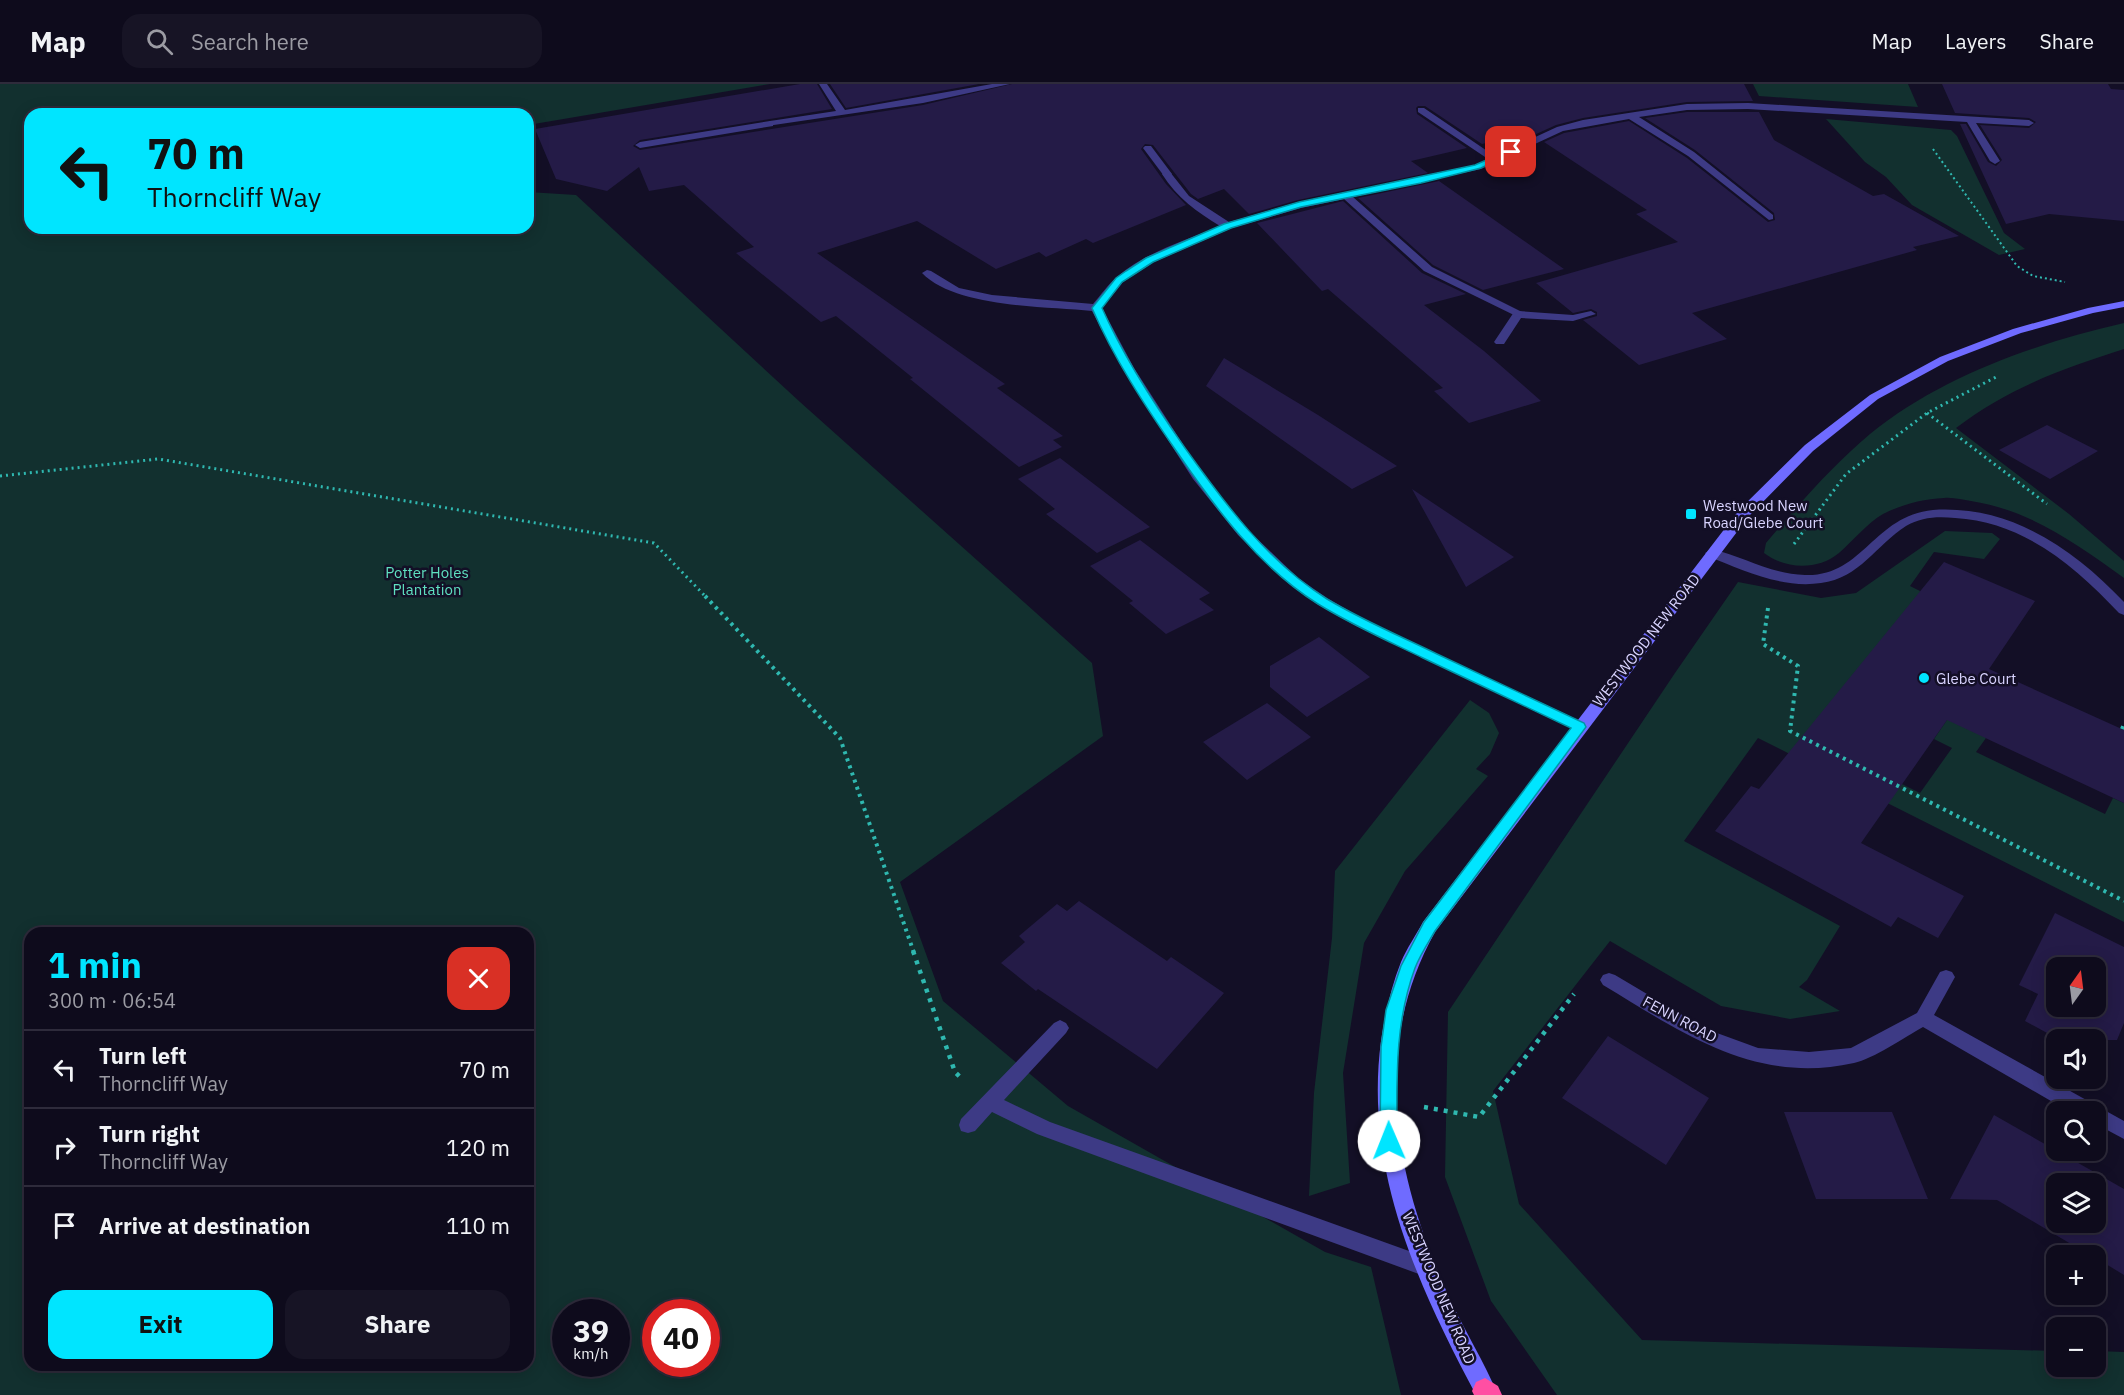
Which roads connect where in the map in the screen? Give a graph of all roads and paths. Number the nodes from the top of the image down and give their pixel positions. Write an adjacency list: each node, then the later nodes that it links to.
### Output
1 (823, 84): 4 (street)
2 (1006, 84): 4 (street)
3 (1421, 110): 11 (street)
4 (841, 111): 9 (street)
5 (1629, 115): 6 (street); 11 (street); 14 (street)
6 (1910, 116): 7 (street); 17 (path)
7 (1971, 121): 8 (street); 12 (street)
8 (2029, 123)
9 (640, 146)
10 (1148, 148): 15 (street)
11 (1494, 159): 13 (street)
12 (1995, 161)
13 (1346, 196): 15 (street); 20 (street)
14 (1769, 217)
15 (1228, 226): 19 (street)
16 (927, 273): 19 (street)
17 (2072, 283)
18 (2124, 304): 27 (street, WESTWOOD NEW ROAD)
19 (1096, 308): 32 (street)
20 (1518, 314): 21 (street); 22 (street)
21 (1591, 314)
22 (1500, 342)
23 (2000, 375): 24 (path)
24 (1927, 413): 26 (path); 28 (path)
25 (0, 477): 41 (path)
26 (2054, 509)
27 (1713, 553): 28 (street); 32 (street, WESTWOOD NEW ROAD)
28 (1773, 576): 29 (street)
29 (2124, 610)
30 (1763, 644): 34 (path)
31 (2124, 724): 33 (path)
32 (1579, 727): 39 (street, WESTWOOD NEW ROAD)
33 (2122, 729)
34 (2124, 901)
35 (1946, 977): 37 (street)
36 (1609, 980): 37 (street, FENN ROAD); 39 (path)
37 (1923, 1018): 40 (street)
38 (1060, 1028): 41 (street)
39 (1388, 1101): 45 (street, WESTWOOD NEW ROAD)
40 (2069, 1101)
41 (990, 1102): 43 (street); 45 (street)
42 (2106, 1121): 44 (street)
43 (968, 1125)
44 (2124, 1131)
45 (1427, 1267): 46 (street, WESTWOOD NEW ROAD)
46 (1486, 1394)

